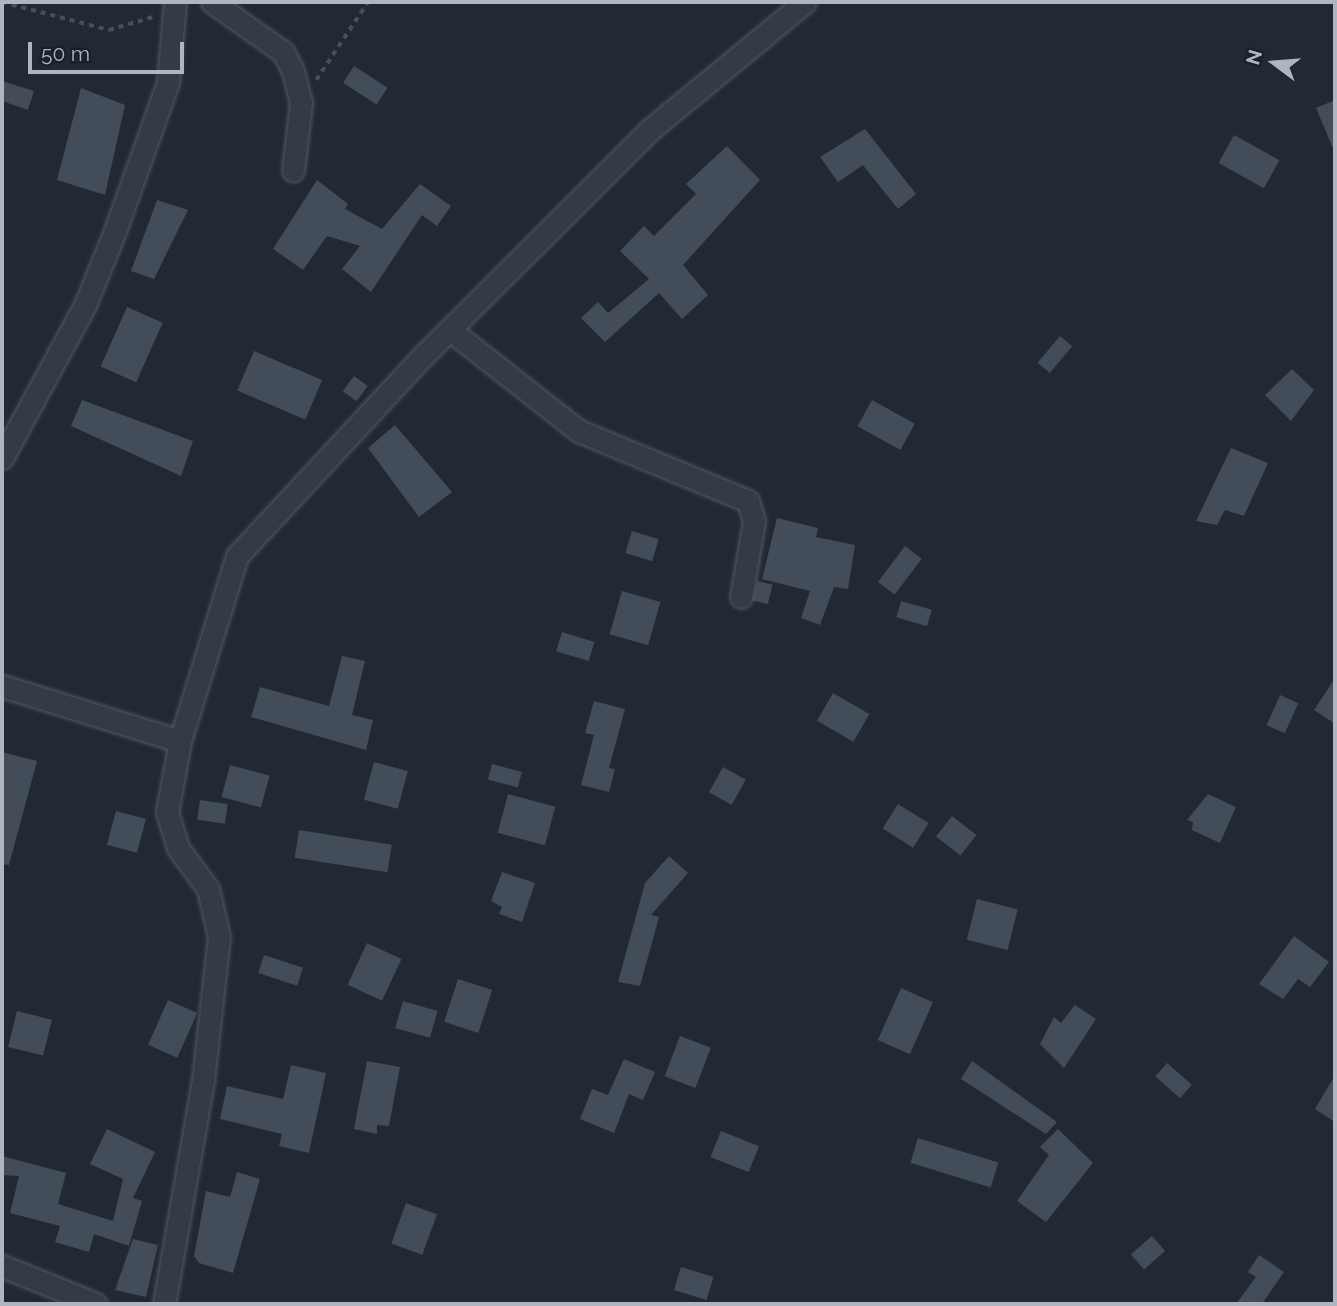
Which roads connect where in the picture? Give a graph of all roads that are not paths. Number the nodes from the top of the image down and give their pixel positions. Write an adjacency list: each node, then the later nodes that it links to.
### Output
1 (212, 2): 4 (street)
2 (805, 2): 5 (street)
3 (175, 5): 6 (street)
4 (293, 171)
5 (450, 330): 7 (street); 9 (street)
6 (2, 458)
7 (741, 597)
8 (2, 686): 9 (street)
9 (180, 741): 12 (street)
10 (2, 1266): 11 (street)
11 (96, 1304)
12 (164, 1304)

